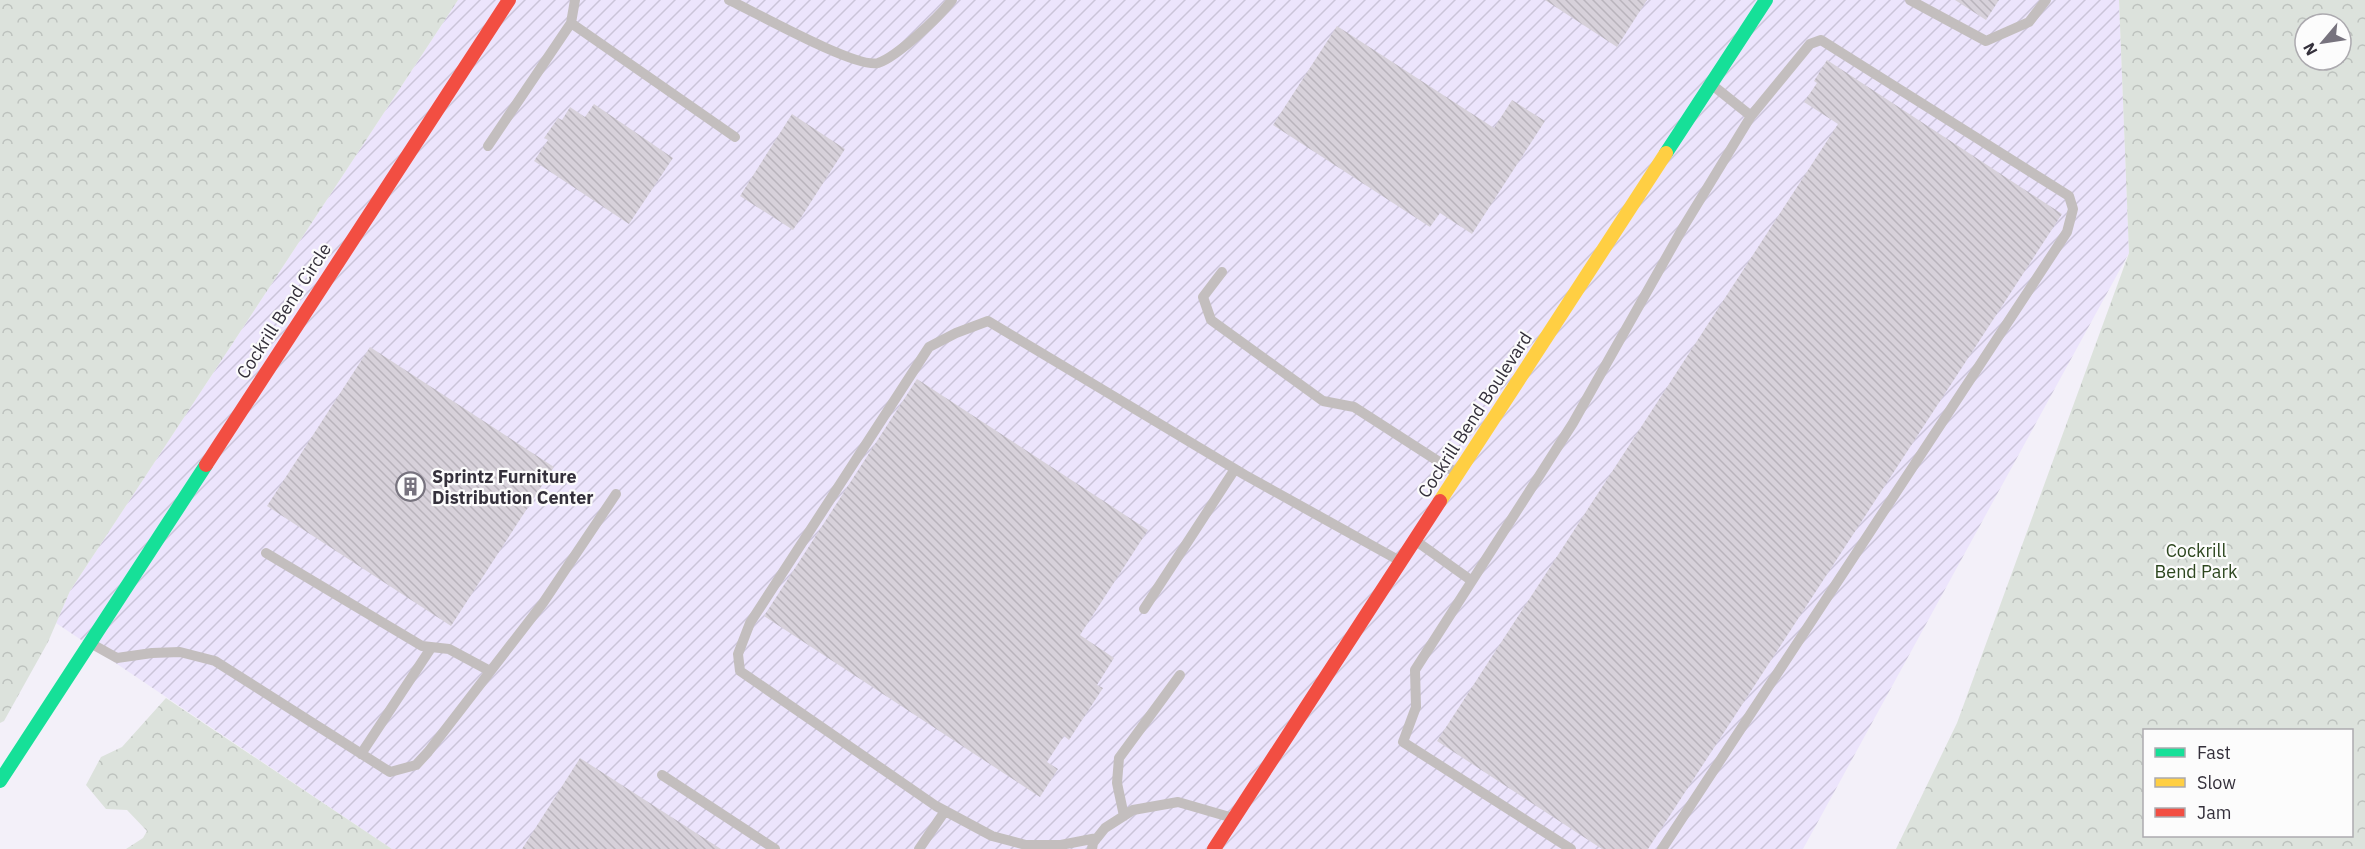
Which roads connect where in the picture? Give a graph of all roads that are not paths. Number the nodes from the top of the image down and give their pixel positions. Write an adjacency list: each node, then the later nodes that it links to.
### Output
1 (509, 0): 22 (street, Cockrill Bend Circle)
2 (575, 0): 8 (lane)
3 (729, 0): 4 (lane)
4 (952, 0)
5 (1766, 0): 9 (street, Cockrill Bend Boulevard)
6 (1910, 0): 7 (lane)
7 (2046, 0)
8 (571, 23): 11 (lane); 12 (lane)
9 (1711, 84): 10 (lane); 15 (street, Cockrill Bend Boulevard)
10 (1751, 116): 20 (lane); 38 (lane)
11 (735, 138)
12 (488, 146)
13 (1222, 272): 15 (lane)
14 (1235, 469): 19 (lane); 21 (lane); 29 (lane)
15 (1458, 474): 17 (street, Cockrill Bend Boulevard)
16 (616, 494): 24 (lane)
17 (1415, 540): 19 (street, Cockrill Bend Boulevard); 20 (lane)
18 (266, 553): 23 (lane)
19 (1401, 561): 31 (street, Cockrill Bend Boulevard)
20 (1472, 581): 37 (lane)
21 (1144, 609)
22 (89, 642): 26 (lane); 28 (street, Cockrill Bend Circle)
23 (431, 648): 24 (lane); 26 (lane)
24 (490, 670): 26 (lane)
25 (1180, 675): 30 (lane)
26 (361, 754)
27 (662, 775): 33 (lane)
28 (0, 781)
29 (945, 811): 32 (lane); 34 (lane)
30 (1124, 816): 31 (lane); 32 (lane)
31 (1234, 819): 36 (street, Cockrill Bend Boulevard)
32 (1097, 838): 35 (lane)
33 (775, 849)
34 (919, 849)
35 (1092, 849)
36 (1214, 849)
37 (1571, 849)
38 (1662, 849)

